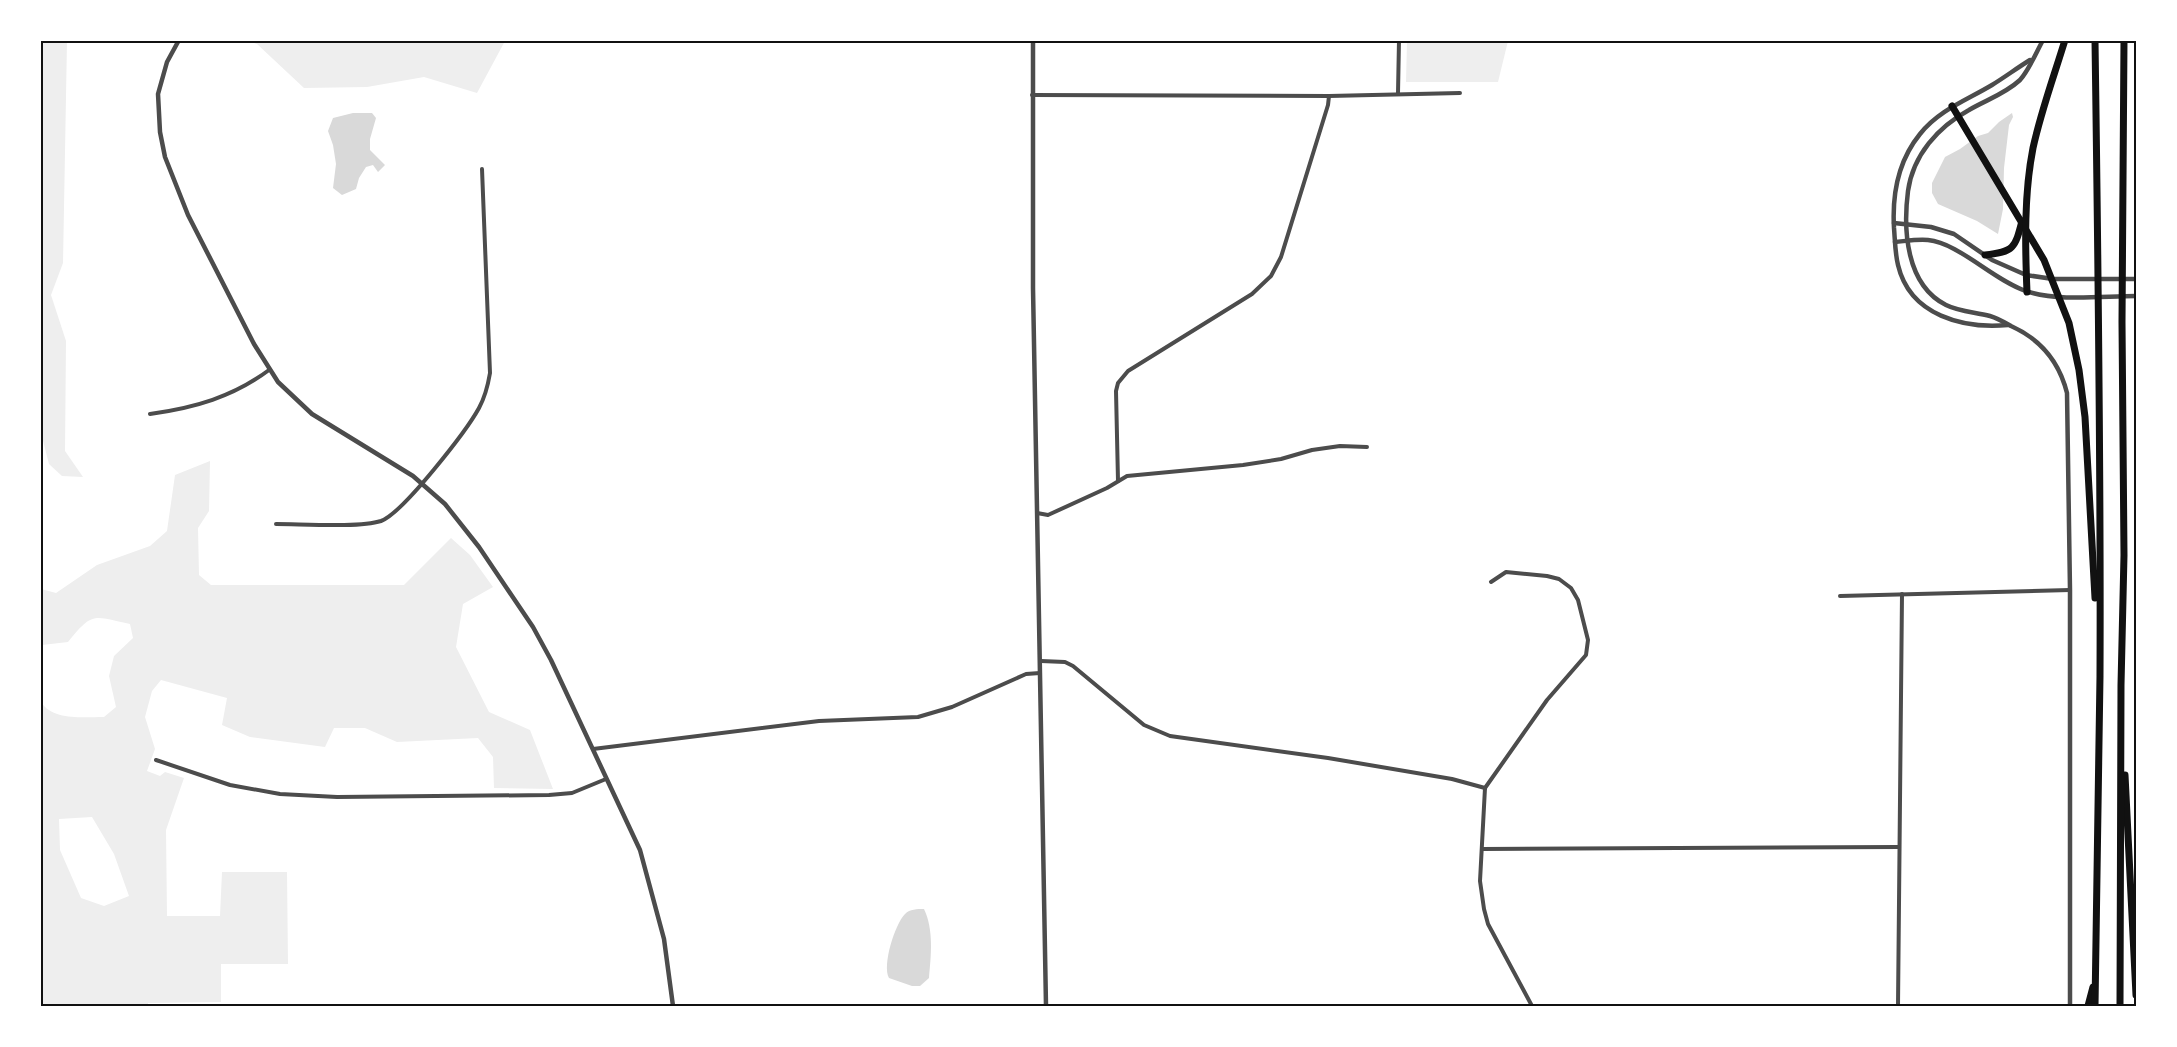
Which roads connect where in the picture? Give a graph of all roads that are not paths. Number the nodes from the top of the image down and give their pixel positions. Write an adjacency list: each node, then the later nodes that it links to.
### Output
1 (179, 40): 28 (street)
2 (1033, 40): 11 (street)
3 (1399, 40): 9 (street)
4 (2043, 40): 8 (street)
5 (2065, 40): 16 (highway)
6 (2096, 40): 41 (highway)
7 (2124, 40): 42 (highway)
8 (2032, 58): 13 (street); 14 (street)
9 (1398, 93): 10 (street); 12 (street)
10 (1460, 93)
11 (1032, 95): 12 (street); 33 (street)
12 (1329, 96): 31 (street)
13 (1952, 106): 14 (highway); 17 (street)
14 (1959, 116): 18 (street); 19 (highway)
15 (482, 169): 32 (street)
16 (2028, 198): 19 (highway); 22 (highway)
17 (1894, 223): 18 (street); 21 (street)
18 (1907, 224): 20 (street); 22 (street)
19 (2026, 229): 23 (highway); 41 (highway)
20 (1908, 241): 21 (street); 25 (street); 27 (street)
21 (1895, 242): 27 (street)
22 (1985, 255): 23 (street)
23 (2026, 275): 24 (street); 25 (highway)
24 (2136, 279)
25 (2027, 292): 26 (street)
26 (2136, 296)
27 (2010, 325): 36 (street)
28 (268, 370): 29 (street); 32 (street)
29 (150, 414)
30 (1366, 447): 31 (street)
31 (1118, 481): 33 (street)
32 (421, 484): 34 (street); 43 (street)
33 (1037, 513): 39 (street)
34 (276, 524)
35 (1491, 582): 46 (street)
36 (2070, 590): 37 (street); 55 (street)
37 (1902, 594): 38 (street); 47 (street)
38 (1840, 596)
39 (1041, 661): 40 (street); 46 (street)
40 (1041, 673): 43 (street); 52 (street)
41 (2100, 675): 49 (highway)
42 (2121, 684): 50 (highway); 58 (highway)
43 (593, 748): 45 (street)
44 (156, 760): 45 (street)
45 (606, 779): 51 (street)
46 (1485, 788): 48 (street)
47 (1899, 847): 48 (street); 54 (street)
48 (1482, 849): 53 (street)
49 (2095, 976): 56 (highway); 57 (highway)
50 (2136, 994)
51 (673, 1006)
52 (1046, 1006)
53 (1532, 1006)
54 (1899, 1006)
55 (2070, 1006)
56 (2088, 1006)
57 (2095, 1006)
58 (2121, 1006)

